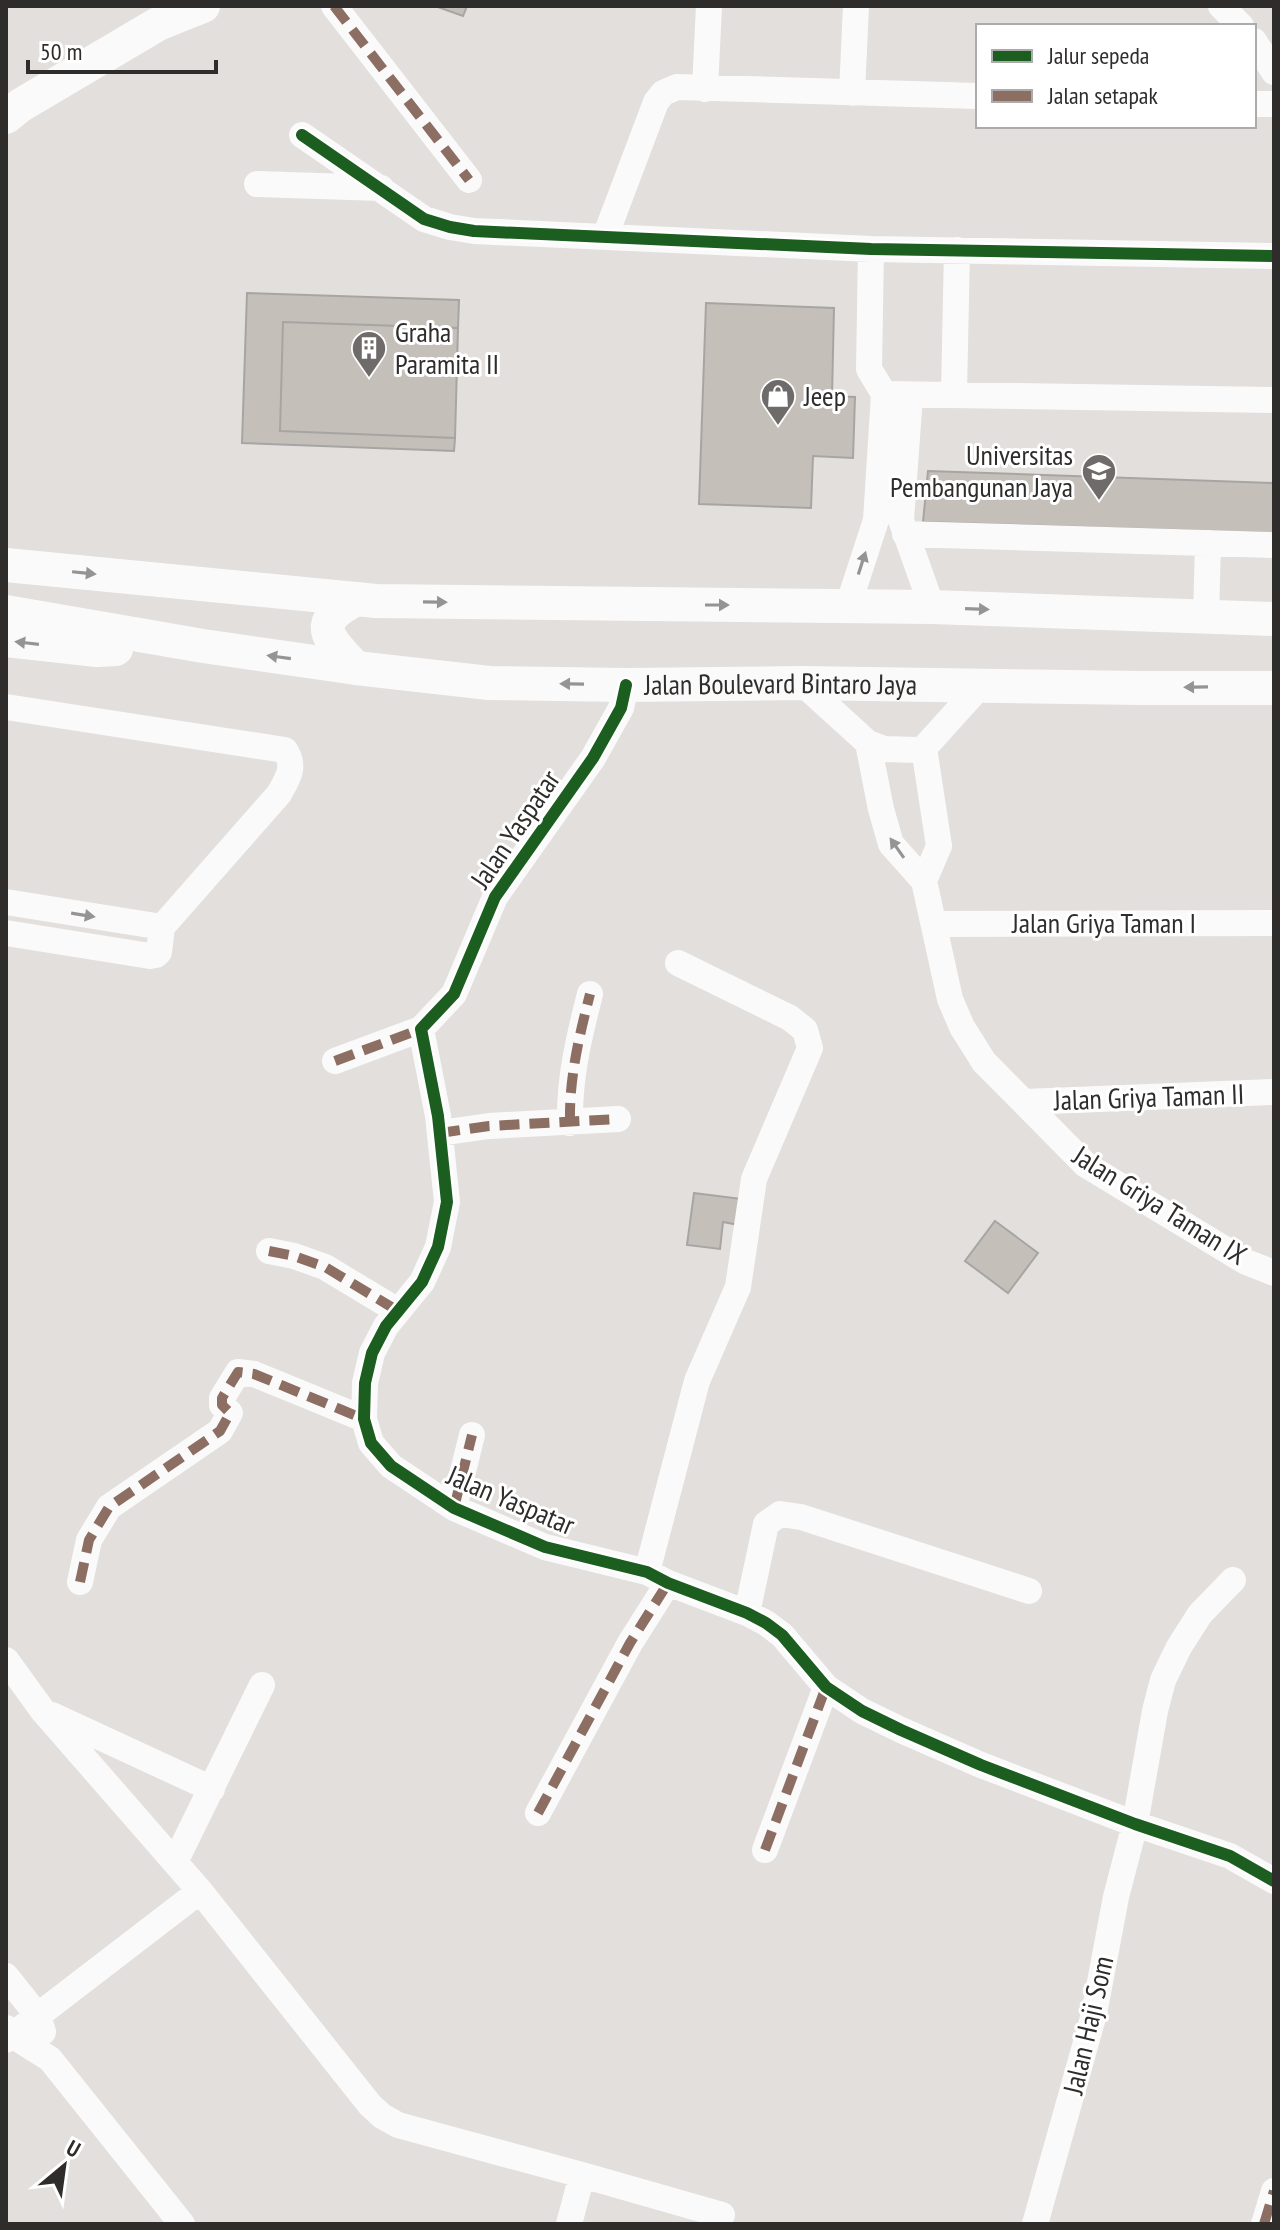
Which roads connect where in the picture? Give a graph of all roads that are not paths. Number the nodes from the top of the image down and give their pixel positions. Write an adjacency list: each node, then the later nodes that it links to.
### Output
1 (203, 6): 12 (main road)
2 (334, 6): 14 (street)
3 (709, 6): 9 (street)
4 (856, 6): 10 (street)
5 (1221, 6): 6 (street)
6 (1239, 24)
7 (1256, 44): 8 (street)
8 (1274, 72)
9 (705, 89): 10 (street); 17 (street)
10 (852, 93): 11 (street)
11 (976, 96)
12 (6, 117)
13 (302, 135): 16 (street)
14 (469, 180)
15 (257, 184): 16 (street)
16 (381, 188): 17 (street)
17 (605, 237): 18 (street)
18 (871, 249): 19 (street); 22 (street)
19 (957, 250): 20 (street); 21 (street)
20 (1274, 256)
21 (954, 394): 22 (street); 23 (street)
22 (897, 395): 24 (street)
23 (1274, 400)
24 (894, 525): 25 (street); 29 (street, one-way to 24); 30 (street)
25 (1216, 544): 26 (street); 32 (street)
26 (1274, 545)
27 (6, 565): 28 (main road, one-way to 28)
28 (357, 599): 29 (main road, one-way to 29); 36 (main road)
29 (848, 606): 30 (main road)
30 (932, 607): 32 (main road, one-way to 32)
31 (6, 612): 35 (main road, Jalan Boulevard Bintaro Jaya)
32 (1214, 618): 33 (main road)
33 (1274, 619)
34 (6, 640): 35 (main road, one-way to 34)
35 (188, 644): 36 (main road, Jalan Boulevard Bintaro Jaya, one-way to 35)
36 (356, 668): 38 (main road, Jalan Boulevard Bintaro Jaya, one-way to 36)
37 (802, 683): 38 (main road, Jalan Boulevard Bintaro Jaya); 39 (main road, Jalan Boulevard Bintaro Jaya); 42 (street)
38 (626, 685): 52 (street, Jalan Yaspatar)
39 (981, 685): 40 (main road, Jalan Boulevard Bintaro Jaya, one-way to 39); 43 (street)
40 (1274, 688)
41 (6, 707): 48 (street)
42 (868, 743): 43 (street); 44 (street, Jalan Griya Taman IX, one-way to 42)
43 (924, 748): 44 (street)
44 (924, 881): 47 (street, Jalan Griya Taman IX)
45 (6, 902): 48 (street, one-way to 48)
46 (1274, 923): 47 (street, Jalan Griya Taman I)
47 (934, 924): 55 (street, Jalan Griya Taman IX)
48 (162, 927): 49 (street)
49 (6, 933)
50 (678, 963): 67 (street)
51 (590, 994): 57 (street)
52 (421, 1029): 53 (street); 58 (street, Jalan Yaspatar)
53 (335, 1061)
54 (1274, 1092): 55 (street, Jalan Griya Taman II)
55 (1024, 1102): 61 (street, Jalan Griya Taman IX)
56 (618, 1119): 57 (street)
57 (570, 1123): 58 (street)
58 (440, 1133): 63 (street, Jalan Yaspatar)
59 (269, 1251): 63 (street)
60 (1274, 1259): 61 (street)
61 (1246, 1262): 62 (street, Jalan Griya Taman IX)
62 (1274, 1273)
63 (398, 1311): 64 (street, Jalan Yaspatar)
64 (364, 1419): 66 (street, Jalan Yaspatar); 69 (street)
65 (472, 1435): 66 (street)
66 (454, 1508): 67 (street, Jalan Yaspatar)
67 (658, 1578): 71 (street, Jalan Yaspatar); 77 (street)
68 (1233, 1580): 78 (street, Jalan Haji Som)
69 (80, 1582)
70 (1029, 1591): 71 (street)
71 (747, 1613): 74 (street, Jalan Yaspatar)
72 (6, 1660): 75 (street)
73 (262, 1685): 76 (street)
74 (826, 1687): 78 (street, Jalan Yaspatar); 79 (street)
75 (43, 1711): 76 (street); 80 (street)
76 (212, 1789): 80 (street)
77 (538, 1813)
78 (1135, 1824): 81 (street, Jalan Yaspatar); 92 (street, Jalan Haji Som)
79 (765, 1850)
80 (175, 1862): 82 (street)
81 (1274, 1881)
82 (200, 1891): 84 (street); 87 (street)
83 (6, 1976): 84 (street)
84 (38, 2016): 85 (street); 86 (street)
85 (8, 2034): 86 (street)
86 (50, 2059): 90 (street)
87 (582, 2175): 89 (street); 91 (street)
88 (1274, 2191): 93 (street)
89 (722, 2215)
90 (182, 2224)
91 (569, 2224)
92 (1035, 2224)
93 (1264, 2224)

